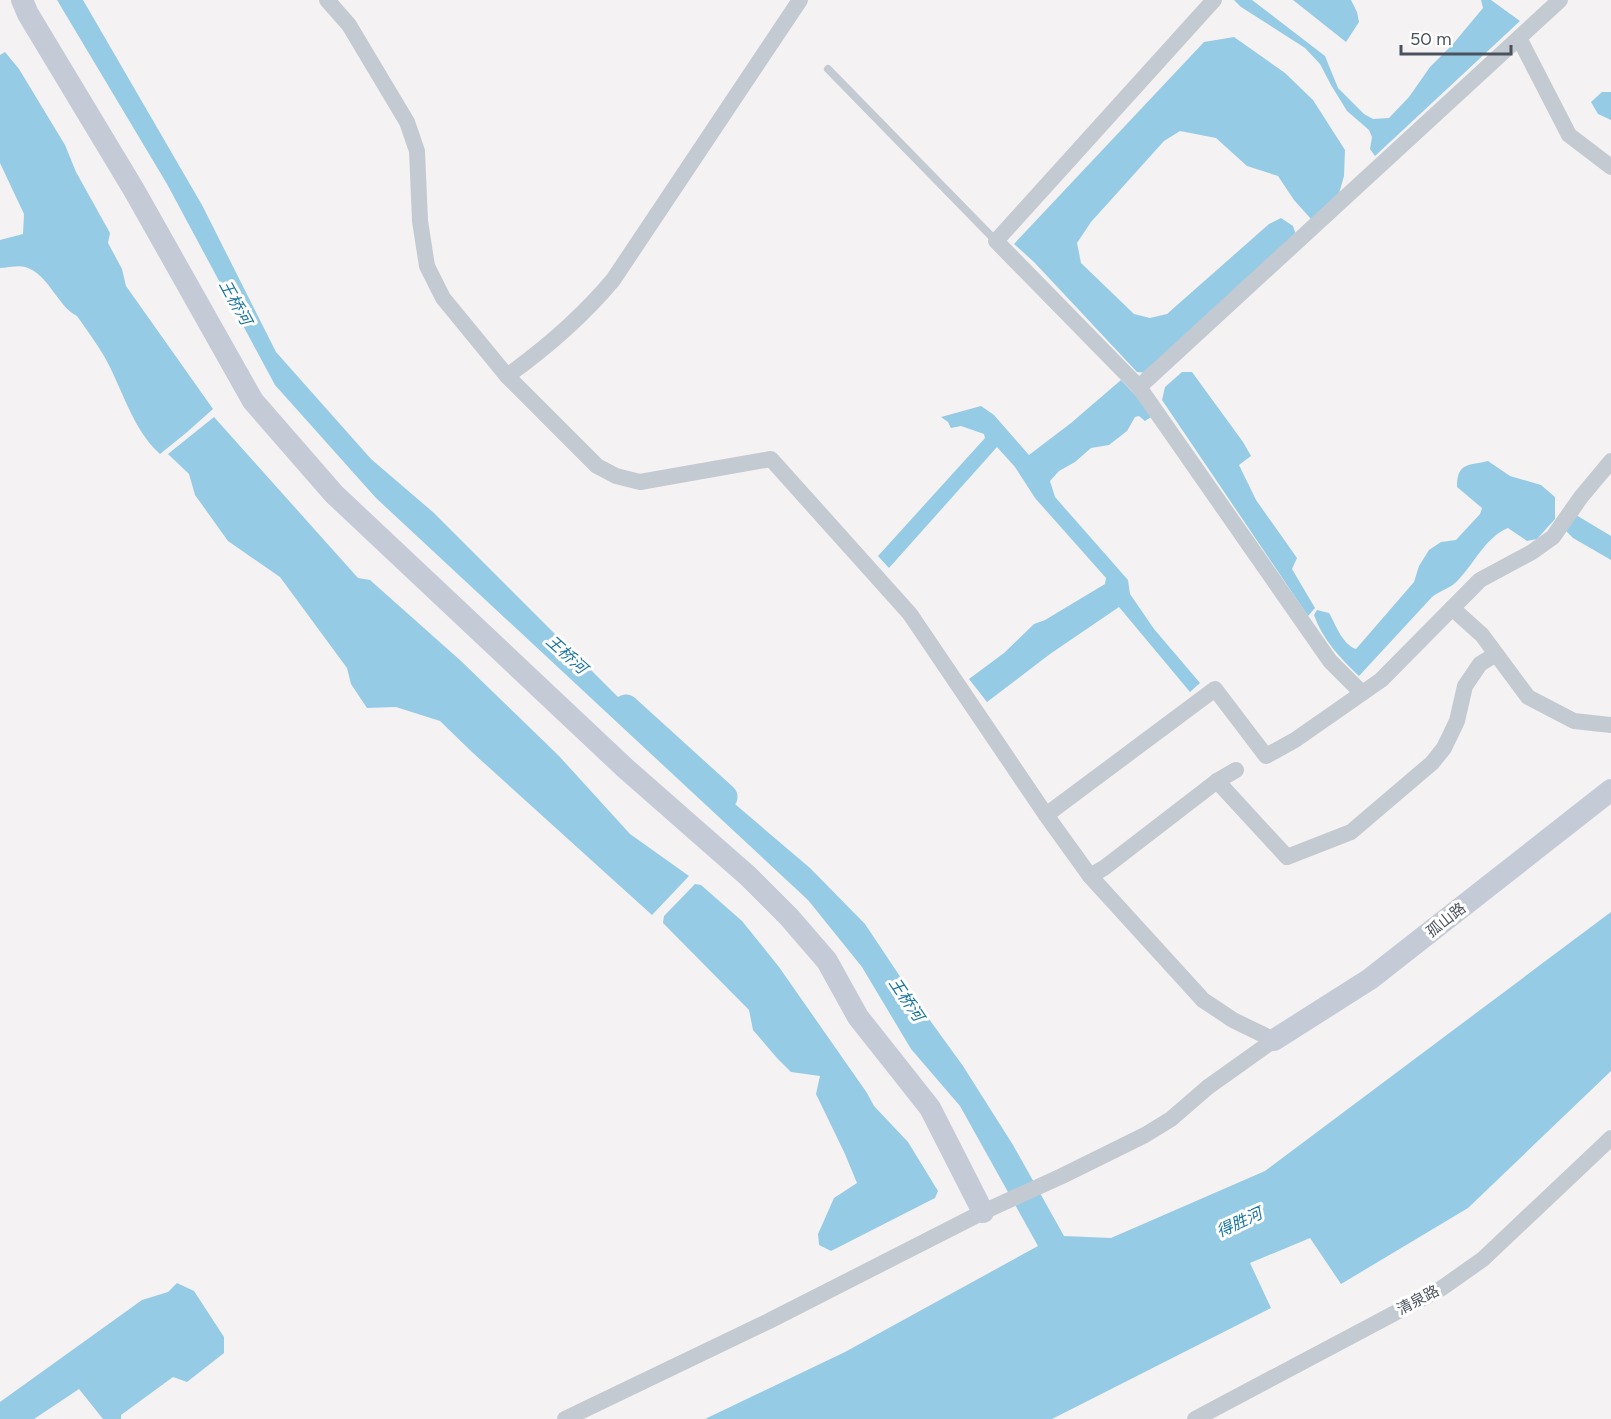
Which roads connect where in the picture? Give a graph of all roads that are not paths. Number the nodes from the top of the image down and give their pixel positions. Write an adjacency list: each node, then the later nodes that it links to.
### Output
1 (22, 0): 24 (street)
2 (327, 0): 10 (street)
3 (800, 0): 10 (street)
4 (1214, 0): 9 (street)
5 (1560, 0): 6 (street)
6 (1519, 39): 8 (street); 11 (street)
7 (828, 69): 9 (lane)
8 (1611, 167)
9 (996, 241): 11 (street)
10 (507, 376): 20 (street)
11 (1139, 387): 15 (street)
12 (1611, 461): 13 (street)
13 (1452, 608): 14 (street); 15 (street)
14 (1496, 654): 16 (street); 18 (street)
15 (1362, 693): 20 (street)
16 (1611, 725)
17 (1236, 770): 18 (street)
18 (1217, 781): 21 (street)
19 (1611, 790): 22 (street, 孤山路)
20 (1046, 815): 21 (street)
21 (1090, 876): 22 (street)
22 (1274, 1040): 24 (street)
23 (1611, 1138): 26 (street, 清泉路)
24 (982, 1212): 25 (street)
25 (565, 1419)
26 (1195, 1419)

